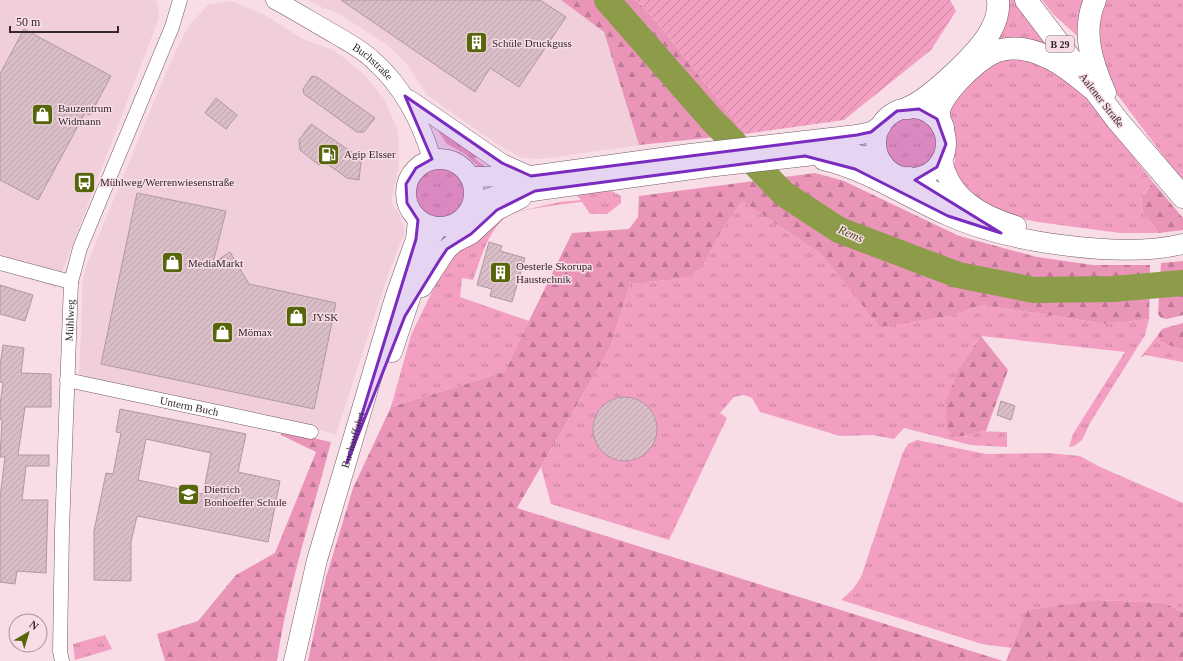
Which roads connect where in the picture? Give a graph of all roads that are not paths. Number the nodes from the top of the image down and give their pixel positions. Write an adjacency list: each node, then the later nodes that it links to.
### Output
1 (180, 0): 27 (street, Mühlweg)
2 (275, 0): 7 (street, Buchstraße)
3 (998, 0): 8 (main road)
4 (1026, 0): 6 (main road, Aalener Straße / B 29)
5 (1095, 0): 9 (main road)
6 (1093, 89): 9 (main road, Aalener Straße / B 29); 11 (main road)
7 (405, 96): 13 (street, Buchstraße); 18 (street)
8 (908, 108): 10 (main road); 11 (main road)
9 (1118, 121): 19 (main road, Aalener Straße / B 29)
10 (881, 126): 12 (main road); 15 (main road)
11 (943, 127): 14 (main road)
12 (793, 152): 15 (main road); 18 (main road); 18 (main road); 23 (main road)
13 (432, 159): 16 (main road); 21 (main road)
14 (942, 159): 17 (main road); 24 (main road)
15 (882, 162): 17 (main road)
16 (470, 177): 18 (main road); 20 (main road)
17 (909, 177): 23 (main road)
18 (533, 183): 20 (main road); 28 (main road)
19 (1183, 197)
20 (471, 208): 22 (main road)
21 (418, 220): 22 (main road); 30 (main road, Buchauffahrt)
22 (437, 228): 28 (main road)
23 (1001, 233): 25 (main road)
24 (1183, 237)
25 (1183, 244)
26 (0, 263): 27 (street)
27 (71, 282): 29 (street, Mühlweg)
28 (405, 316): 30 (main road)
29 (67, 380): 31 (street, Unterm Buch); 32 (street, Mühlweg)
30 (361, 423): 33 (main road, Buchauffahrt)
31 (311, 432)
32 (62, 661)
33 (294, 661)

